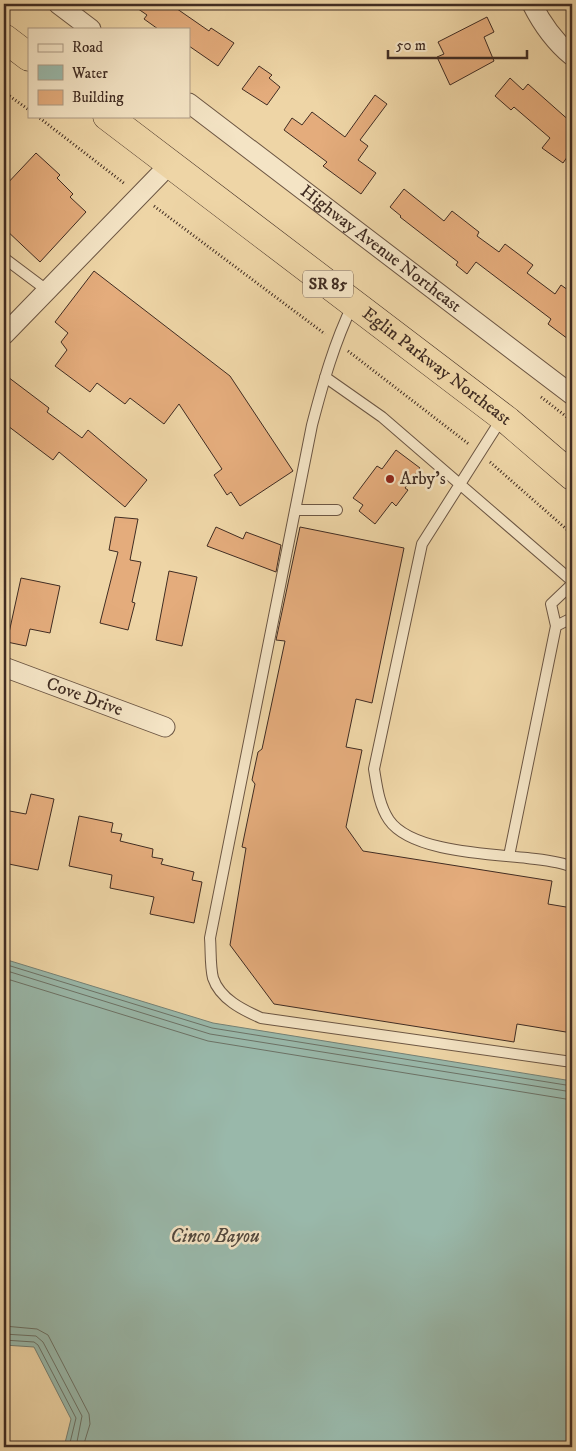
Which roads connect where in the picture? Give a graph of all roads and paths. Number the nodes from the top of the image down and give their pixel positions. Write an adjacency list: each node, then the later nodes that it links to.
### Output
1 (58, 4): 3 (street)
2 (532, 4): 6 (street)
3 (90, 28)
4 (4, 38): 5 (highway)
5 (28, 56)
6 (572, 56)
7 (4, 92): 9 (path)
8 (190, 104): 20 (street, Highway Avenue Northeast)
9 (28, 109)
10 (40, 118): 13 (path)
11 (110, 118): 12 (highway, Eglin Parkway Northeast / SR 85)
12 (170, 164): 13 (street); 16 (highway, Eglin Parkway Northeast / SR 85)
13 (140, 195): 15 (street); 18 (path)
14 (4, 258): 15 (lane)
15 (48, 290): 17 (street)
16 (353, 303): 18 (lane); 21 (highway, Eglin Parkway Northeast / SR 85)
17 (4, 335)
18 (336, 342): 19 (lane); 22 (path)
19 (325, 377): 24 (lane); 25 (lane)
20 (572, 395)
21 (503, 417): 22 (lane); 23 (highway, Eglin Parkway Northeast / SR 85)
22 (480, 453): 24 (lane); 27 (path)
23 (572, 476)
24 (459, 485): 28 (lane); 33 (lane)
25 (295, 510): 26 (lane); 35 (lane)
26 (337, 510)
27 (572, 534)
28 (572, 582): 30 (lane)
29 (572, 618): 30 (lane)
30 (556, 626): 33 (lane)
31 (4, 667): 32 (street, Cove Drive)
32 (166, 727)
33 (509, 856): 34 (lane)
34 (572, 868)
35 (572, 1062)

